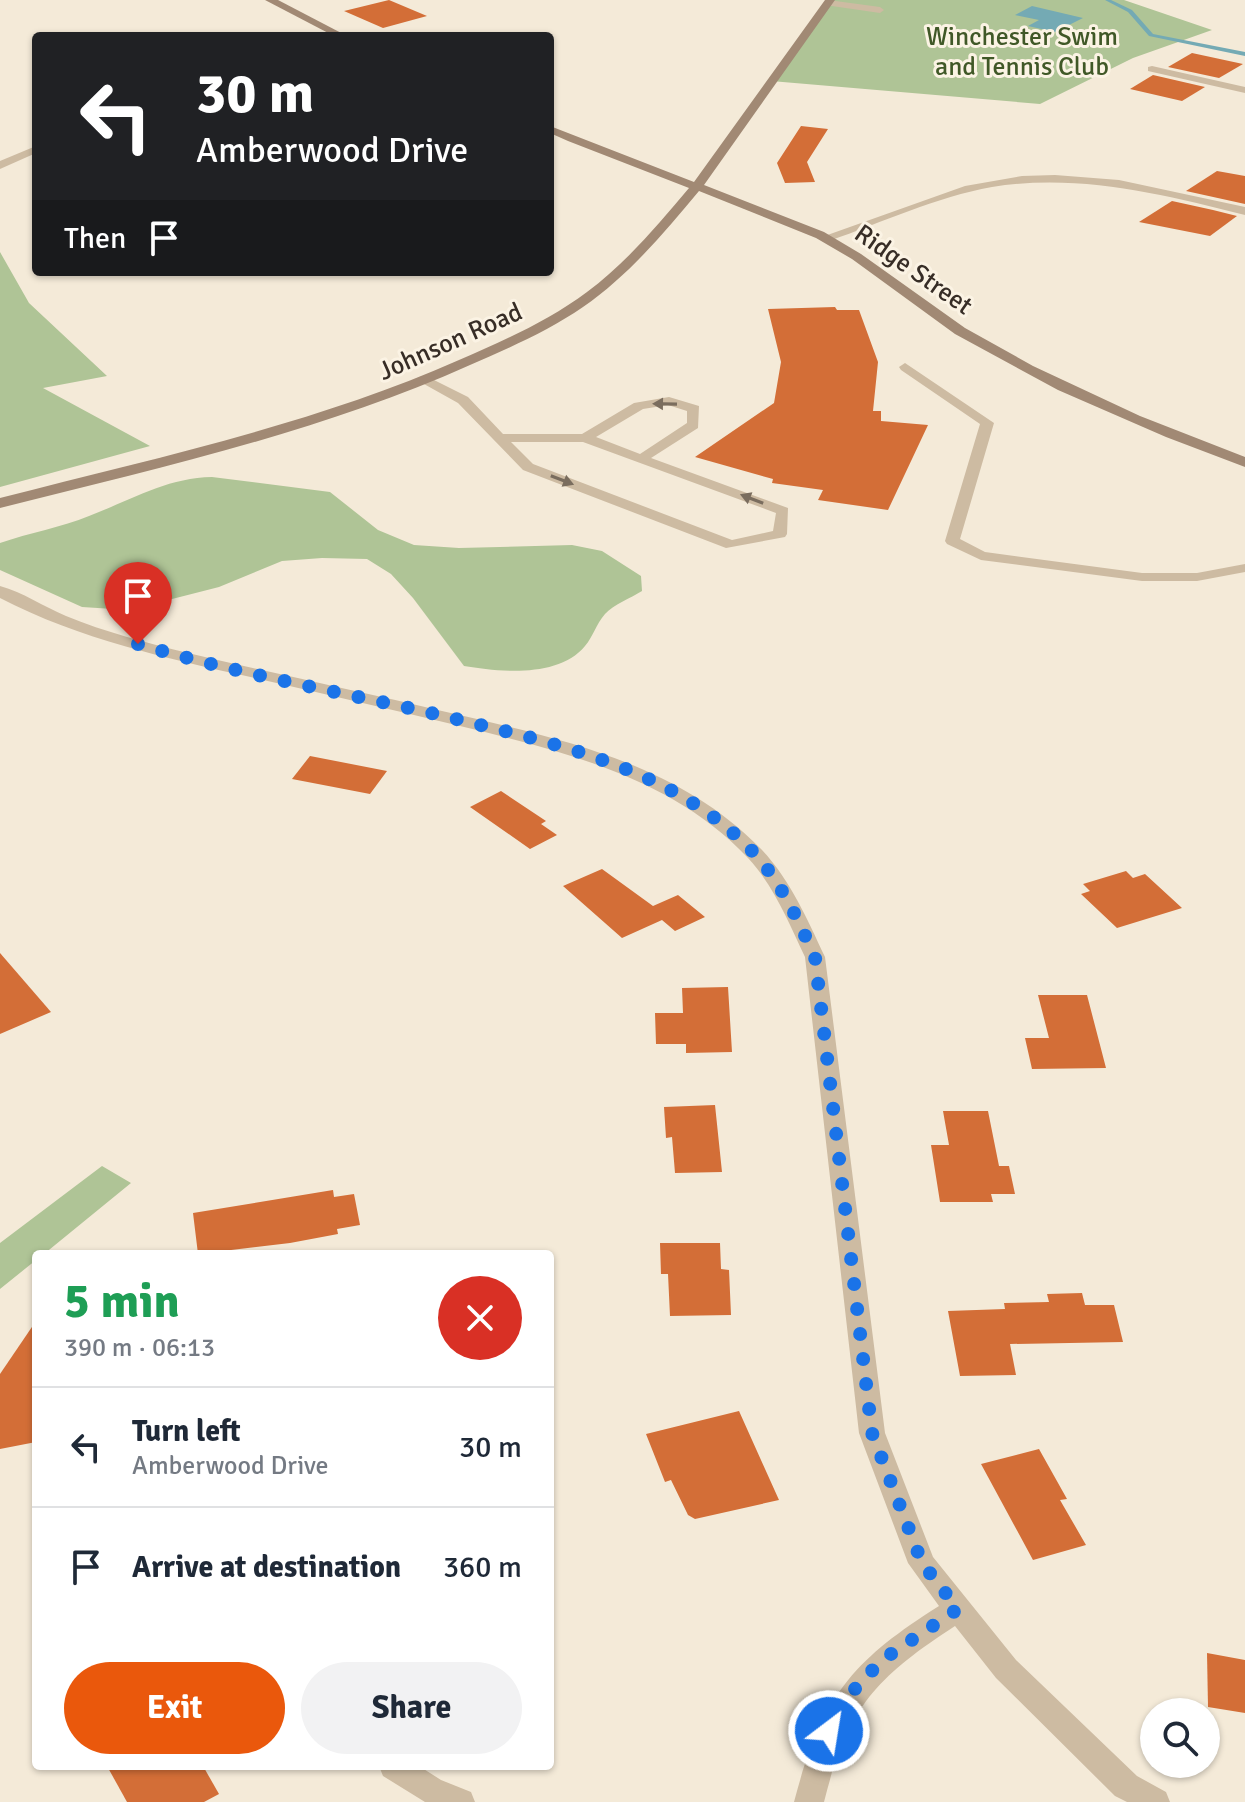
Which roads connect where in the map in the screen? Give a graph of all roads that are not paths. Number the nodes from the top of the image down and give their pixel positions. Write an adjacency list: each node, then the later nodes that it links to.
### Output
1 (270, 0): 4 (street)
2 (829, 2): 3 (lane); 10 (street, Johnson Road)
3 (880, 10)
4 (332, 32)
5 (1152, 69): 6 (street)
6 (1245, 90)
7 (554, 131): 10 (street, Ridge Street)
8 (32, 151): 9 (street)
9 (0, 165)
10 (696, 186): 12 (street, Ridge Street); 14 (street, Johnson Road)
11 (1245, 211): 12 (street)
12 (825, 238): 18 (street, Ridge Street)
13 (905, 367): 20 (lane)
14 (428, 381): 15 (lane); 19 (street, Johnson Road)
15 (498, 438): 16 (lane); 17 (lane, one-way to 17)
16 (585, 438): 17 (lane); 17 (lane, one-way to 16)
17 (642, 458)
18 (1245, 462)
19 (0, 503)
20 (1245, 568)
21 (0, 591): 22 (street)
22 (958, 1609): 25 (street); 26 (street)
23 (400, 1770): 24 (street)
24 (460, 1802)
25 (809, 1802)
26 (1155, 1802)

